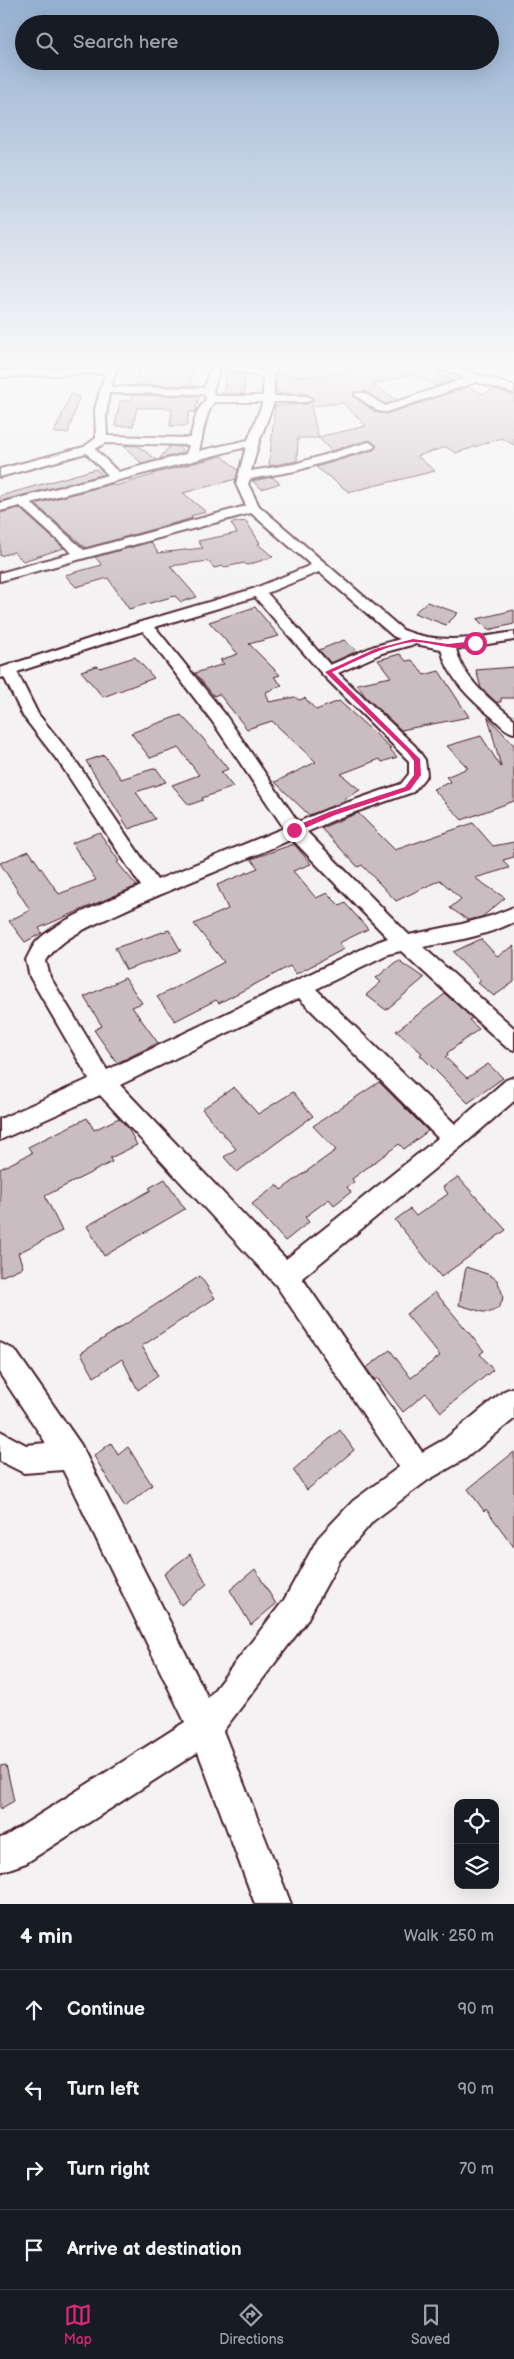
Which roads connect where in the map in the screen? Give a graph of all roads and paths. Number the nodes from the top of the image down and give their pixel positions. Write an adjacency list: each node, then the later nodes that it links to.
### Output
1 (81, 451): 8 (street)
2 (90, 451): 9 (street)
3 (193, 451): 7 (street)
4 (214, 451): 7 (street)
5 (250, 451): 10 (street)
6 (352, 451): 10 (street)
7 (191, 456): 9 (street)
8 (0, 473)
9 (116, 476): 11 (street)
10 (243, 476): 13 (street)
11 (22, 501): 12 (street); 14 (street)
12 (0, 507)
13 (253, 508): 14 (street); 15 (street)
14 (81, 554): 16 (street)
15 (321, 566): 17 (street); 20 (street)
16 (0, 577)
17 (258, 592): 18 (street); 23 (street)
18 (146, 625): 22 (street); 25 (street)
19 (514, 636): 21 (street)
20 (413, 640): 21 (street); 23 (street)
21 (448, 646): 24 (street)
22 (5, 672): 26 (street)
23 (328, 672): 25 (street)
24 (514, 728)
25 (294, 830): 26 (street); 28 (street)
26 (153, 889): 31 (street)
27 (514, 914): 28 (street)
28 (404, 942): 29 (street); 30 (street)
29 (301, 987): 31 (street); 34 (street)
30 (514, 1041)
31 (103, 1083): 33 (street); 35 (street)
32 (514, 1087): 34 (street)
33 (0, 1130)
34 (454, 1139): 35 (street)
35 (285, 1276): 40 (street)
36 (0, 1356): 39 (street)
37 (514, 1401): 40 (street)
38 (0, 1446): 39 (street)
39 (71, 1455): 41 (street)
40 (418, 1470): 41 (street)
41 (205, 1728): 42 (street); 43 (street)
42 (0, 1856)
43 (273, 1904)

